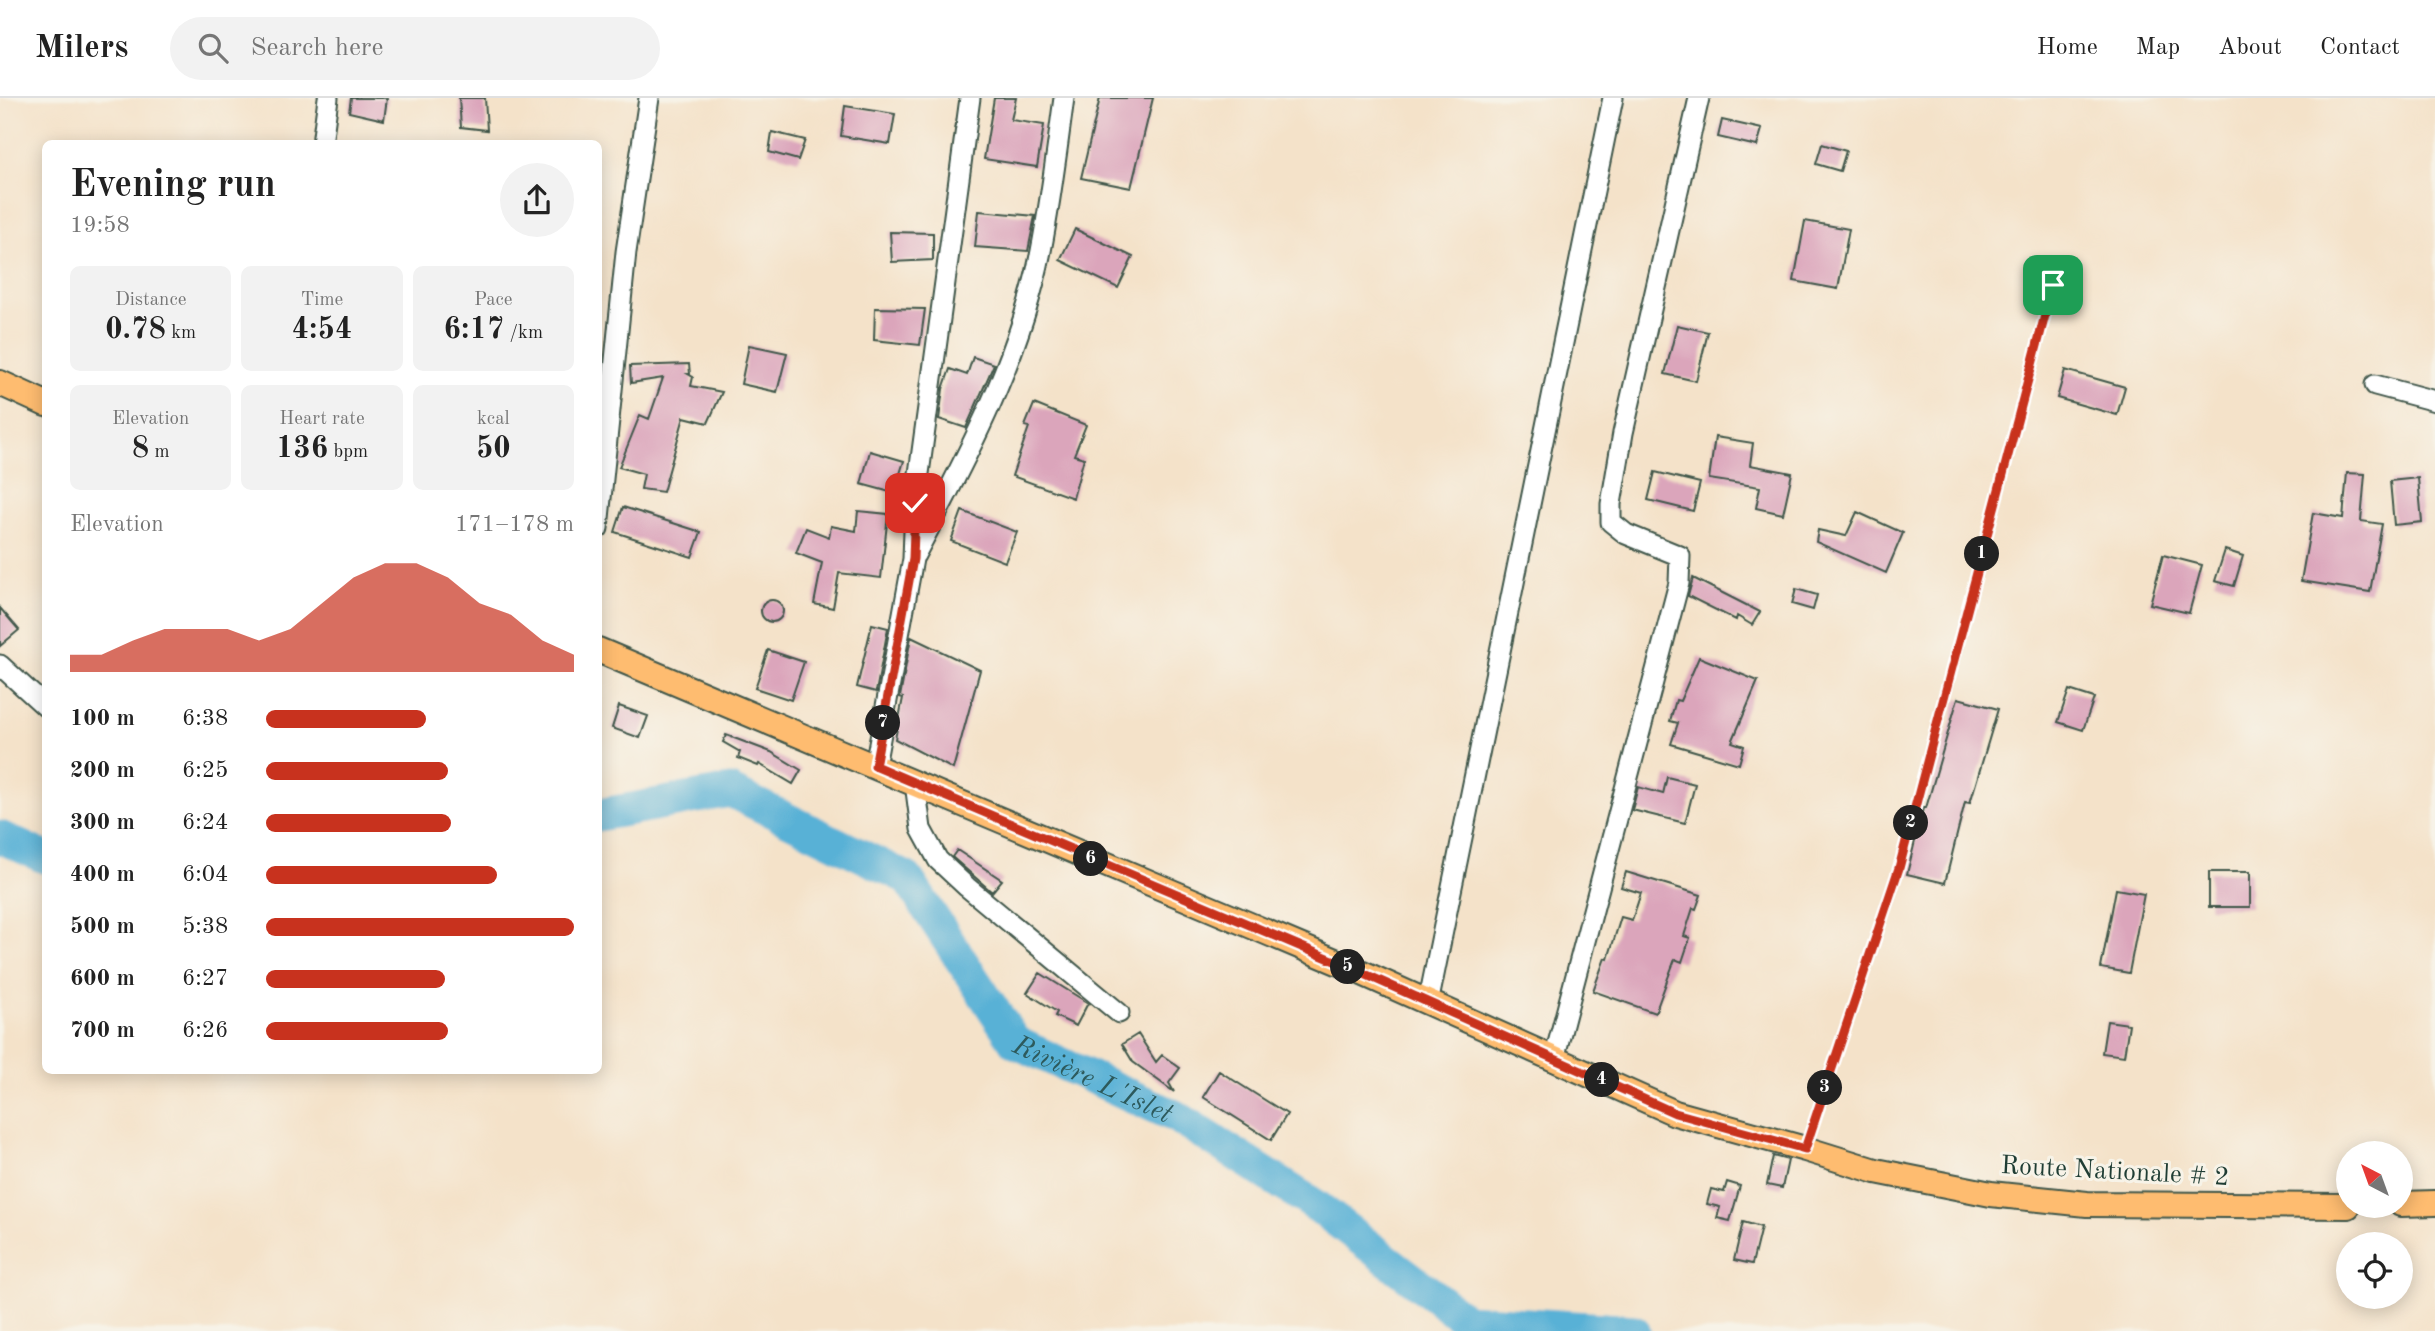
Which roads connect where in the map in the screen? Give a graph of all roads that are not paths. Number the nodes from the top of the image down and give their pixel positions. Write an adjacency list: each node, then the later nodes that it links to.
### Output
1 (328, 98): 7 (street)
2 (649, 98): 12 (street)
3 (970, 98): 13 (street)
4 (1064, 98): 13 (street)
5 (1613, 98): 19 (street)
6 (1699, 98): 21 (street)
7 (323, 140)
8 (0, 383): 11 (main road)
9 (2375, 385): 10 (street)
10 (2435, 401)
11 (42, 402)
12 (602, 489)
13 (913, 559): 17 (street)
14 (602, 652): 17 (main road, Route Nationale # 2)
15 (0, 666): 16 (street)
16 (42, 703)
17 (875, 766): 18 (main road, Route Nationale # 2)
18 (915, 783): 19 (main road, Route Nationale # 2); 20 (street)
19 (1428, 1004): 21 (main road, Route Nationale # 2)
20 (1119, 1013)
21 (1554, 1059): 24 (main road, Route Nationale # 2)
22 (2435, 1203): 23 (main road)
23 (2413, 1204)
24 (2336, 1206)

